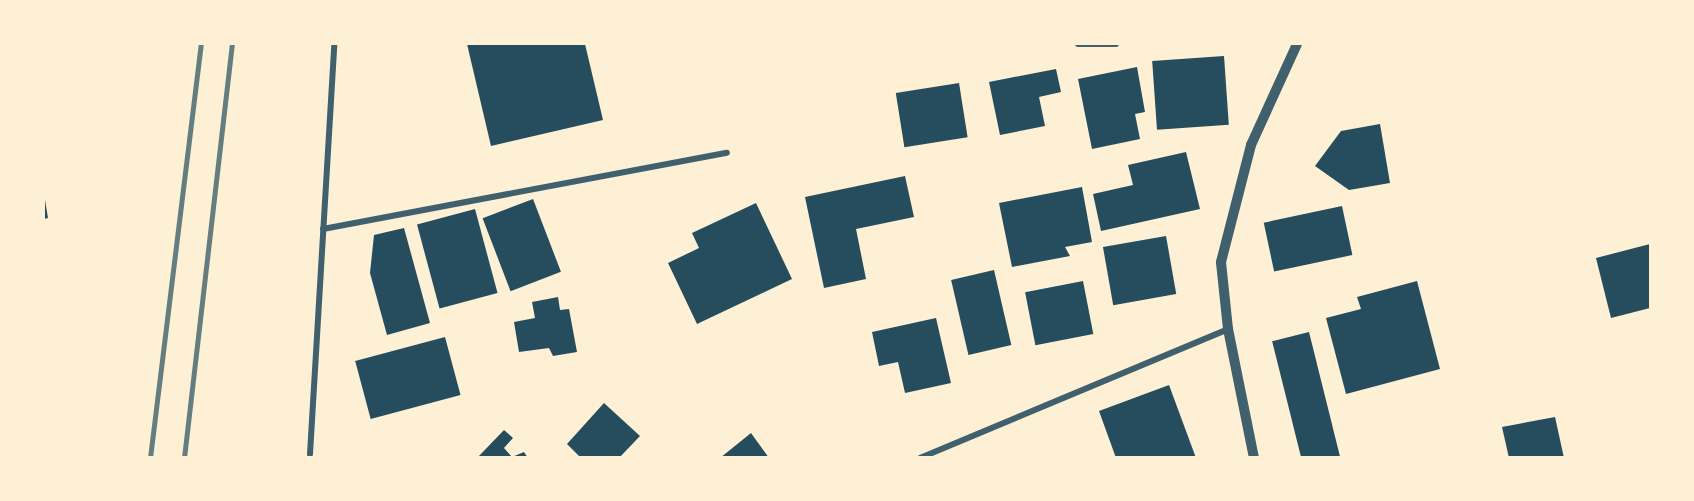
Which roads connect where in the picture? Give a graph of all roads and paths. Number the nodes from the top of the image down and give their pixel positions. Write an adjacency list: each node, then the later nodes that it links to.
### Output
1 (334, 44): 6 (street)
2 (1078, 44): 3 (street)
3 (1116, 44)
4 (1297, 44): 7 (street)
5 (727, 153): 6 (street)
6 (323, 229): 8 (street)
7 (1228, 329): 9 (street); 10 (street)
8 (310, 454)
9 (920, 458)
10 (1254, 458)

